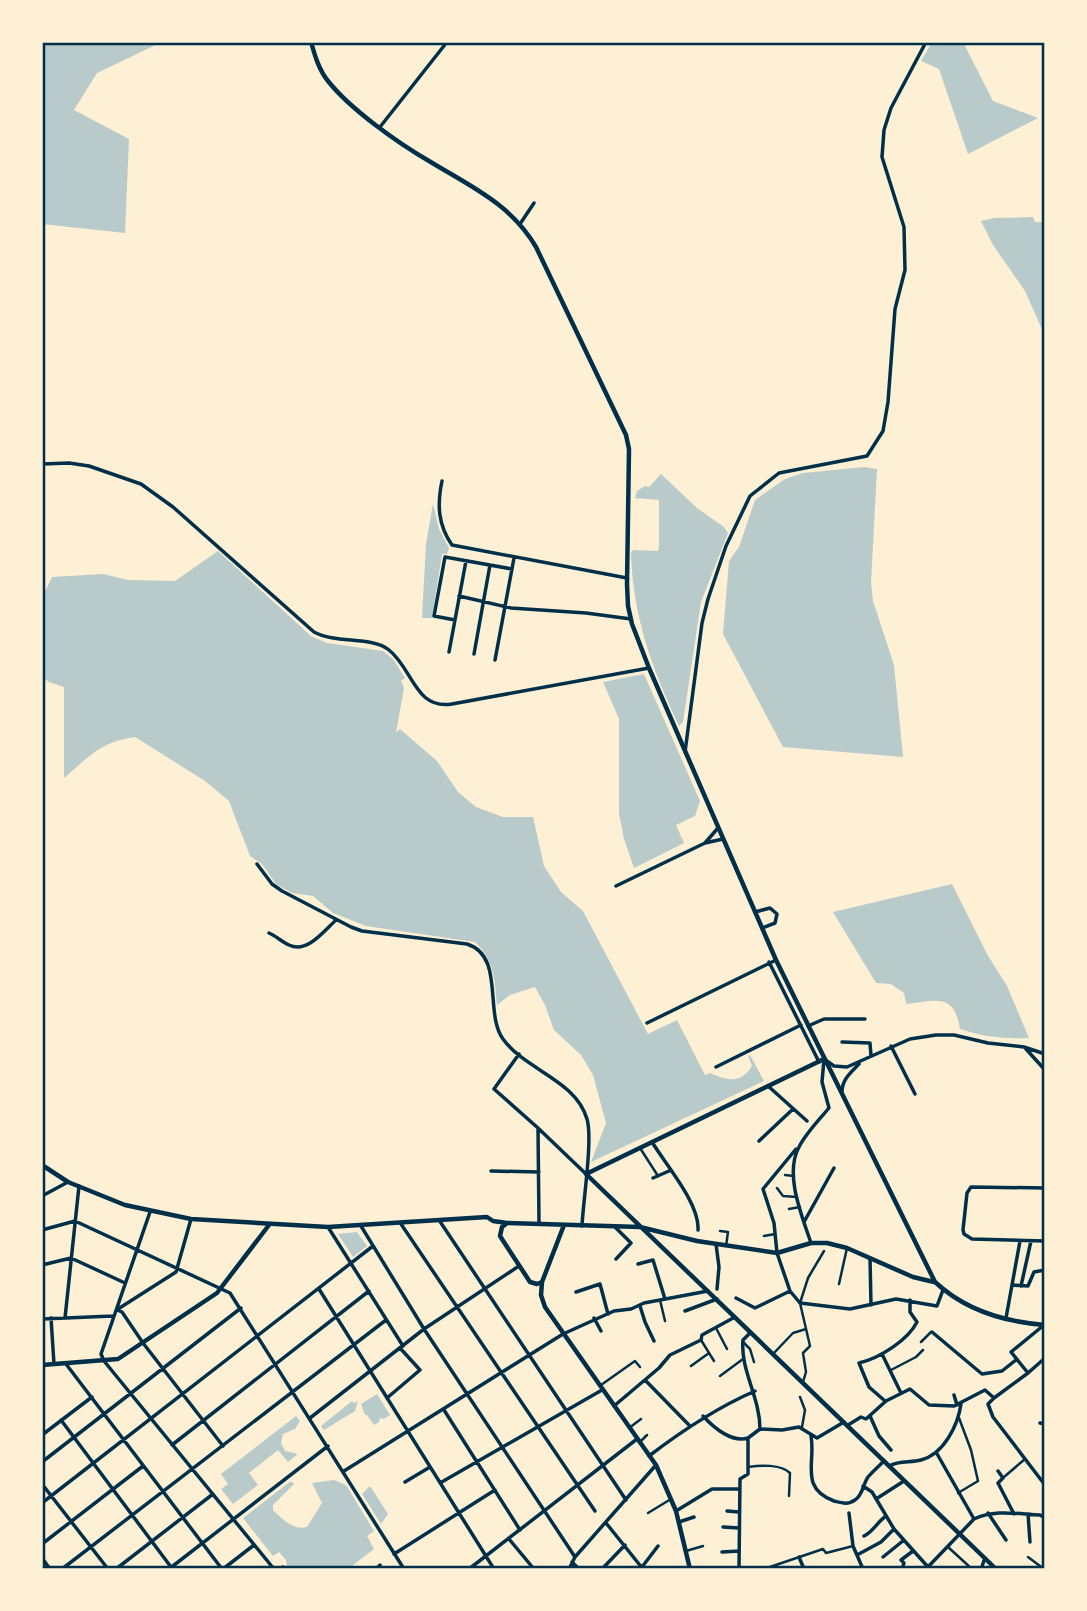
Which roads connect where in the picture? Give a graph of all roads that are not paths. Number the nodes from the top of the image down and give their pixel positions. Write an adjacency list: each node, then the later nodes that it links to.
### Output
1 (311, 42): 4 (street)
2 (447, 42): 4 (street)
3 (926, 42): 23 (street)
4 (380, 127): 6 (street)
5 (534, 203): 6 (street)
6 (520, 224): 13 (street)
7 (42, 464): 22 (street)
8 (442, 481): 9 (street)
9 (514, 558): 12 (street); 13 (street)
10 (466, 560): 11 (street); 14 (street); 18 (street)
11 (490, 565): 12 (street); 15 (street)
12 (512, 569): 16 (street)
13 (627, 578): 17 (street)
14 (459, 596): 15 (street); 18 (street)
15 (483, 601): 16 (street); 20 (street)
16 (505, 606): 17 (street); 21 (street)
17 (631, 619): 22 (street)
18 (455, 620): 19 (street)
19 (449, 652)
20 (474, 654)
21 (495, 660)
22 (649, 668): 23 (street)
23 (685, 752): 24 (street)
24 (718, 828): 25 (street); 26 (street)
25 (723, 839): 26 (street); 29 (street)
26 (705, 842): 28 (street)
27 (257, 864): 30 (street)
28 (617, 886)
29 (755, 912): 31 (street); 31 (street)
30 (336, 920): 32 (street); 42 (street)
31 (762, 928): 33 (street)
32 (270, 933)
33 (776, 960): 34 (street); 38 (street)
34 (769, 962): 36 (street); 37 (street)
35 (865, 1019): 38 (street)
36 (647, 1023)
37 (800, 1026): 45 (street); 47 (street)
38 (808, 1026): 45 (street)
39 (842, 1042): 44 (street)
40 (891, 1046): 41 (street); 44 (street); 50 (street)
41 (1024, 1047): 43 (street); 48 (street)
42 (519, 1054): 54 (street); 64 (street)
43 (1045, 1054)
44 (871, 1056): 46 (street)
45 (821, 1060): 46 (street); 49 (street); 51 (street); 57 (street)
46 (863, 1061): 51 (street)
47 (716, 1067)
48 (1044, 1069)
49 (768, 1086): 52 (street); 56 (street)
50 (915, 1094)
51 (842, 1095): 116 (street)
52 (793, 1109): 53 (street); 55 (street)
53 (807, 1121)
54 (538, 1128): 63 (street); 64 (street)
55 (759, 1141)
56 (652, 1142): 58 (street); 62 (street)
57 (799, 1146): 66 (street); 95 (street)
58 (640, 1148): 64 (street); 67 (street)
59 (42, 1165): 68 (street)
60 (834, 1168): 82 (street)
61 (491, 1171): 63 (street)
62 (669, 1171): 67 (street); 93 (street)
63 (539, 1172): 81 (street)
64 (586, 1174): 88 (street); 91 (street)
65 (785, 1175): 66 (street)
66 (794, 1176): 73 (street)
67 (656, 1177)
68 (68, 1182): 69 (street); 72 (street)
69 (79, 1186): 76 (street); 79 (street)
70 (777, 1188): 73 (street)
71 (1045, 1188): 98 (street)
72 (42, 1196)
73 (797, 1196): 74 (street)
74 (800, 1207): 75 (street); 82 (street)
75 (789, 1209)
76 (150, 1212): 77 (street); 106 (street)
77 (191, 1219): 84 (street); 117 (street)
78 (439, 1220): 80 (street); 85 (street); 127 (street)
79 (75, 1221): 92 (street); 106 (street); 109 (street)
80 (493, 1221): 83 (street); 96 (street)
81 (539, 1222): 83 (street); 86 (street)
82 (804, 1222): 101 (street)
83 (507, 1223): 96 (street)
84 (269, 1224): 90 (street); 126 (street)
85 (401, 1224): 87 (street); 142 (street)
86 (564, 1225): 88 (street); 120 (street)
87 (361, 1226): 90 (street); 103 (street)
88 (582, 1226): 89 (street)
89 (614, 1226): 91 (street); 111 (street)
90 (328, 1227): 112 (street)
91 (640, 1227): 102 (street); 131 (street)
92 (42, 1230)
93 (698, 1230)
94 (720, 1231): 104 (street)
95 (775, 1234): 97 (street); 108 (street)
96 (500, 1236): 115 (street)
97 (764, 1236)
98 (1020, 1241): 99 (street); 124 (street)
99 (1031, 1241): 100 (street); 125 (street)
100 (1045, 1241)
101 (811, 1242): 105 (street); 108 (street)
102 (716, 1244): 104 (street); 129 (street)
103 (373, 1246): 112 (street); 159 (street)
104 (726, 1246): 108 (street)
105 (847, 1248): 110 (street); 123 (street)
106 (137, 1250): 117 (street); 122 (street)
107 (824, 1251): 139 (street)
108 (777, 1253): 132 (street)
109 (71, 1258): 114 (street); 122 (street); 151 (street)
110 (870, 1258): 119 (street); 141 (street)
111 (617, 1259)
112 (349, 1264): 128 (street); 134 (street)
113 (638, 1264): 136 (street)
114 (42, 1265)
115 (517, 1267): 120 (street); 127 (street)
116 (926, 1268): 119 (street); 121 (street)
117 (178, 1269): 126 (street); 144 (street)
118 (1045, 1270): 125 (street)
119 (918, 1278): 121 (street)
120 (542, 1282): 164 (street)
121 (935, 1282): 130 (street)
122 (125, 1283): 144 (street)
123 (839, 1284)
124 (1012, 1285): 125 (street); 153 (street)
125 (1021, 1286)
126 (221, 1288): 143 (street); 170 (street)
127 (485, 1288): 142 (street); 178 (street)
128 (318, 1289): 148 (street); 165 (street)
129 (717, 1289)
130 (943, 1290): 138 (street); 153 (street)
131 (708, 1291): 136 (street); 137 (street)
132 (790, 1291): 135 (street); 139 (street)
133 (576, 1292): 146 (street)
134 (367, 1293): 148 (street); 155 (street)
135 (736, 1298)
136 (662, 1299): 140 (street); 156 (street)
137 (716, 1299): 145 (street); 149 (street)
138 (909, 1300): 141 (street); 176 (street)
139 (800, 1303): 141 (street); 160 (street)
140 (640, 1306): 146 (street); 167 (street)
141 (871, 1306)
142 (457, 1307): 159 (street); 194 (street)
143 (241, 1308): 165 (street); 191 (street)
144 (116, 1310): 147 (street); 170 (street)
145 (685, 1311)
146 (608, 1314): 152 (street)
147 (114, 1316): 151 (street); 182 (street)
148 (336, 1317): 171 (street); 186 (street)
149 (735, 1317): 158 (street); 162 (street)
150 (51, 1318): 151 (street); 154 (street); 187 (street)
151 (65, 1318)
152 (594, 1318): 161 (street); 164 (street)
153 (1006, 1318): 157 (street)
154 (42, 1319)
155 (385, 1321): 171 (street); 172 (street)
156 (665, 1321)
157 (1045, 1325): 181 (street)
158 (716, 1328): 166 (street); 173 (street)
159 (426, 1329): 172 (street); 205 (street)
160 (806, 1329): 177 (street); 198 (street)
161 (601, 1331)
162 (750, 1332): 168 (street); 177 (street)
163 (932, 1332): 169 (street); 181 (street)
164 (563, 1334): 178 (street); 199 (street)
165 (258, 1336): 186 (street); 204 (street)
166 (701, 1340): 175 (street); 197 (street)
167 (654, 1341)
168 (743, 1342): 180 (street); 184 (street)
169 (921, 1342)
170 (143, 1343): 182 (street); 191 (street)
171 (354, 1345): 193 (street); 200 (street)
172 (402, 1347): 193 (street); 209 (street)
173 (727, 1349)
174 (923, 1350): 192 (street)
175 (709, 1353): 183 (street); 189 (street)
176 (882, 1353): 192 (street); 211 (street)
177 (773, 1354): 198 (street)
178 (530, 1355): 194 (street); 215 (street)
179 (1045, 1358): 195 (street)
180 (743, 1359): 196 (street); 201 (street)
181 (1017, 1359): 195 (street)
182 (104, 1361): 185 (street); 203 (street)
183 (714, 1361)
184 (754, 1362)
185 (66, 1363): 187 (street); 207 (street)
186 (276, 1363): 200 (street); 223 (street)
187 (54, 1364): 188 (street)
188 (42, 1365)
189 (691, 1366)
190 (640, 1367): 199 (street)
191 (163, 1368): 203 (street); 204 (street)
192 (890, 1370): 202 (street)
193 (370, 1371): 209 (street); 219 (street)
194 (502, 1373): 205 (street); 227 (street)
195 (1028, 1373): 210 (street)
196 (720, 1377)
197 (645, 1380): 213 (street); 226 (street)
198 (803, 1382): 225 (street)
199 (600, 1388): 213 (street); 215 (street)
200 (293, 1391): 219 (street); 240 (street)
201 (755, 1391): 217 (street); 230 (street)
202 (901, 1393): 211 (street); 212 (street)
203 (131, 1394): 216 (street); 221 (street)
204 (183, 1394): 221 (street); 223 (street)
205 (468, 1395): 214 (street); 242 (street)
206 (954, 1395): 212 (street)
207 (92, 1397): 216 (street); 224 (street)
208 (800, 1397): 229 (street)
209 (387, 1398): 231 (street)
210 (994, 1398): 212 (street); 246 (street)
211 (886, 1401): 218 (street)
212 (959, 1405): 220 (street)
213 (613, 1407): 228 (street)
214 (444, 1410): 231 (street); 247 (street)
215 (566, 1410): 227 (street); 253 (street)
216 (104, 1414): 235 (street); 237 (street)
217 (704, 1416): 226 (street); 236 (street)
218 (870, 1416): 225 (street); 243 (street)
219 (310, 1418): 241 (street)
220 (959, 1418): 244 (street); 273 (street)
221 (151, 1419): 237 (street); 239 (street)
222 (641, 1419): 228 (street)
223 (203, 1420): 239 (street); 240 (street)
224 (63, 1422): 232 (street); 235 (street)
225 (846, 1424): 234 (street); 248 (street)
226 (689, 1425): 245 (street)
227 (538, 1426): 242 (street); 266 (street)
228 (629, 1428): 238 (street)
229 (802, 1428): 230 (street); 234 (street)
230 (760, 1429): 236 (street)
231 (408, 1432): 255 (street); 259 (street)
232 (42, 1435)
233 (647, 1436): 238 (street)
234 (811, 1436): 267 (street)
235 (74, 1437): 249 (street); 250 (street)
236 (748, 1438): 256 (street)
237 (124, 1440): 250 (street); 252 (street)
238 (639, 1441): 245 (street); 253 (street)
239 (172, 1445): 257 (street)
240 (223, 1446): 257 (street)
241 (328, 1446): 259 (street); 295 (street)
242 (502, 1446): 247 (street); 280 (street)
243 (891, 1450)
244 (936, 1452): 254 (street); 273 (street)
245 (649, 1456): 251 (street)
246 (1025, 1459): 260 (street); 262 (street)
247 (477, 1461): 264 (street); 270 (street)
248 (884, 1461): 254 (street); 267 (street)
249 (42, 1462)
250 (94, 1463): 269 (street); 274 (street)
251 (656, 1465): 277 (street); 278 (street)
252 (143, 1466): 269 (street); 271 (street)
253 (603, 1466): 266 (street); 277 (street)
254 (889, 1466): 261 (street)
255 (430, 1467): 263 (street); 264 (street)
256 (748, 1467): 268 (street); 275 (street)
257 (192, 1469): 271 (street); 272 (street)
258 (998, 1471): 260 (street)
259 (344, 1472): 325 (street)
260 (1003, 1478): 289 (street)
261 (904, 1481): 276 (street); 305 (street)
262 (1044, 1481)
263 (405, 1482)
264 (440, 1483): 285 (street)
265 (42, 1484): 274 (street)
266 (578, 1486): 280 (street); 281 (street)
267 (863, 1486): 276 (street)
268 (740, 1489): 282 (street); 284 (street)
269 (114, 1490): 291 (street); 298 (street)
270 (495, 1490): 285 (street); 304 (street)
271 (163, 1492): 291 (street); 293 (street)
272 (213, 1493): 293 (street); 295 (street)
273 (958, 1493): 297 (street)
274 (51, 1496): 279 (street); 298 (street)
275 (789, 1496)
276 (876, 1499): 292 (street)
277 (626, 1500): 300 (street)
278 (671, 1500): 282 (street); 286 (street)
279 (42, 1503)
280 (545, 1511): 304 (street); 333 (street)
281 (595, 1511)
282 (676, 1511): 299 (street)
283 (727, 1511): 284 (street)
284 (739, 1512): 302 (street)
285 (459, 1513): 325 (street); 327 (street)
286 (648, 1513)
287 (849, 1513): 318 (street)
288 (988, 1513): 289 (street); 297 (street); 309 (street)
289 (1014, 1514): 290 (street)
290 (1028, 1514): 296 (street); 311 (street)
291 (133, 1515): 310 (street); 319 (street)
292 (886, 1516): 303 (street); 306 (street)
293 (182, 1517): 310 (street); 312 (street)
294 (694, 1517): 299 (street)
295 (234, 1518): 312 (street); 314 (street)
296 (1045, 1518)
297 (974, 1519): 305 (street)
298 (71, 1522): 313 (street); 319 (street)
299 (679, 1522): 321 (street)
300 (606, 1523): 315 (street); 333 (street)
301 (723, 1527): 302 (street)
302 (739, 1528): 322 (street)
303 (894, 1528): 308 (street); 326 (street)
304 (520, 1530): 307 (street)
305 (960, 1533): 320 (street); 332 (street)
306 (864, 1536)
307 (509, 1539): 327 (street); 348 (street)
308 (904, 1540): 323 (street); 329 (street)
309 (1006, 1540)
310 (152, 1541): 335 (street); 341 (street)
311 (1030, 1542)
312 (202, 1543): 335 (street); 342 (street)
313 (42, 1544)
314 (254, 1545): 342 (street); 343 (street)
315 (625, 1545): 336 (street); 351 (street)
316 (658, 1546): 336 (street)
317 (703, 1546): 321 (street)
318 (853, 1546): 326 (street); 328 (street)
319 (91, 1547): 339 (street); 340 (street)
320 (948, 1547): 337 (street); 358 (street)
321 (685, 1551): 352 (street)
322 (739, 1551): 324 (street); 353 (street)
323 (913, 1551): 337 (street); 357 (street)
324 (722, 1552)
325 (394, 1554): 345 (street)
326 (857, 1555): 356 (street)
327 (486, 1556): 346 (street); 347 (street)
328 (799, 1557): 354 (street); 355 (street)
329 (883, 1557)
330 (1028, 1557): 361 (street)
331 (42, 1558): 338 (street)
332 (985, 1559): 359 (street); 360 (street)
333 (574, 1560): 349 (street); 350 (street)
334 (380, 1565): 344 (street)
335 (171, 1568)
336 (642, 1568)
337 (927, 1568)
338 (51, 1569)
339 (62, 1569)
340 (108, 1569)
341 (116, 1569)
342 (223, 1569)
343 (274, 1569)
344 (376, 1569)
345 (404, 1569)
346 (469, 1569)
347 (494, 1569)
348 (534, 1569)
349 (569, 1569)
350 (579, 1569)
351 (601, 1569)
352 (690, 1569)
353 (739, 1569)
354 (764, 1569)
355 (804, 1569)
356 (863, 1569)
357 (902, 1569)
358 (972, 1569)
359 (981, 1569)
360 (996, 1569)
361 (1044, 1569)

